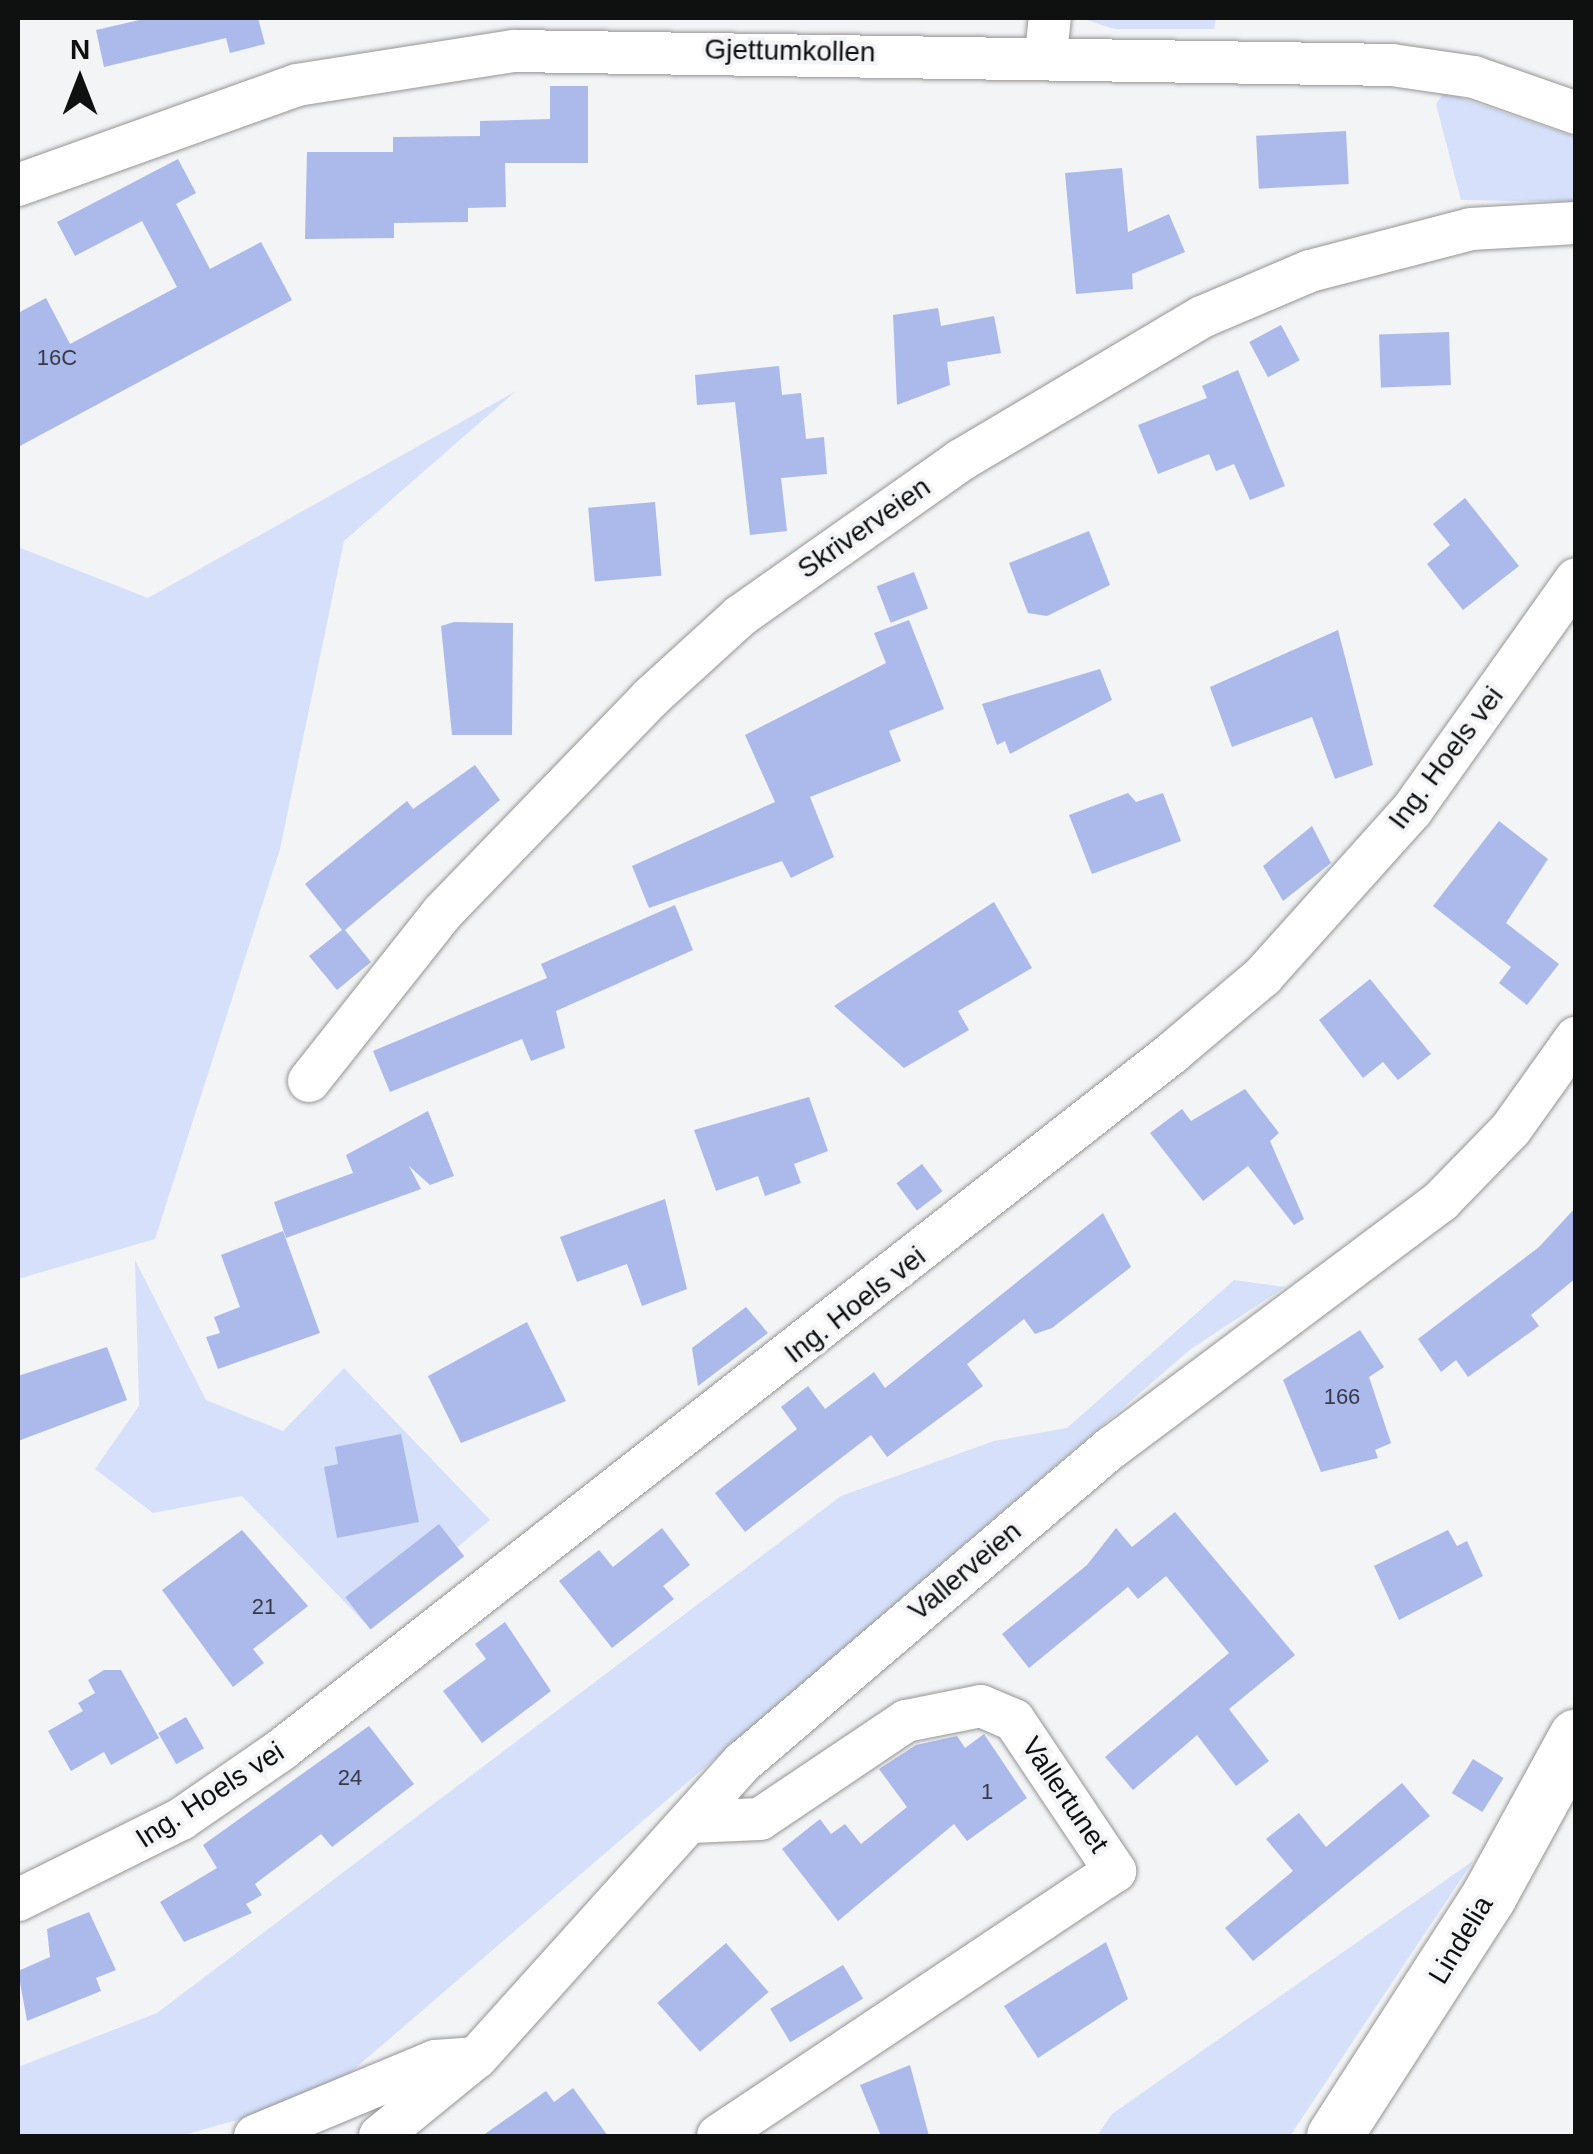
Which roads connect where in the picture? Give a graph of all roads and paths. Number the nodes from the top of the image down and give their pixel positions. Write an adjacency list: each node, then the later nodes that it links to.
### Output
1 (623, 32): 2 (street, Gjettumkollen); 4 (street, Gjettumkollen)
2 (1048, 36): 3 (street, Gjettumkollen)
3 (1576, 113)
4 (18, 185)
5 (1576, 222): 8 (street, Skriverveien)
6 (1576, 579): 11 (street, Ing. Hoels vei)
7 (1576, 1038): 10 (street, Vallerveien)
8 (309, 1081)
9 (1576, 1736): 16 (main road, Lindelia)
10 (691, 1822): 12 (street, Vallerveien); 15 (street, Vallertunet)
11 (18, 1900)
12 (478, 2058): 13 (street); 14 (street, Vallerveien)
13 (254, 2136)
14 (380, 2136)
15 (718, 2136)
16 (1334, 2136)

